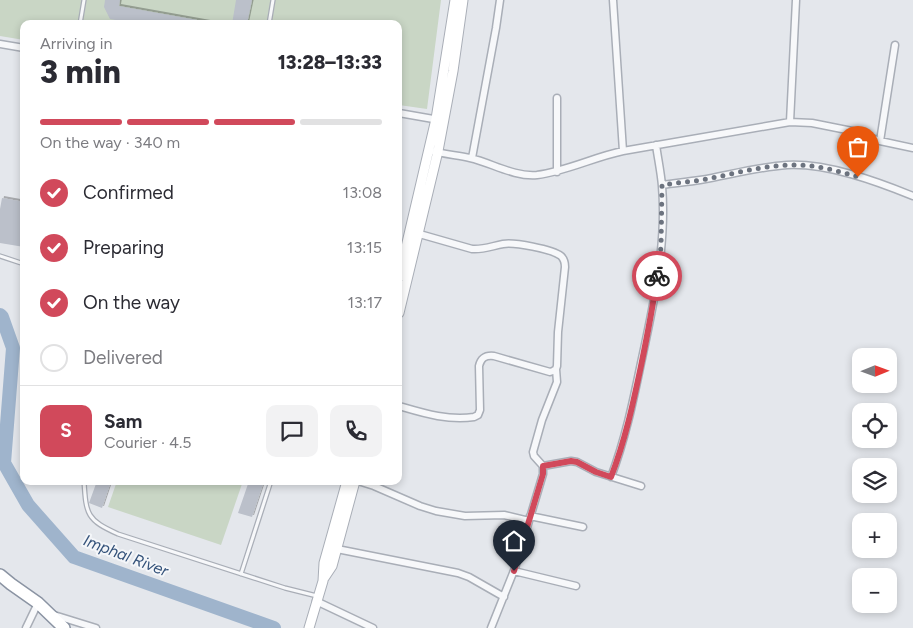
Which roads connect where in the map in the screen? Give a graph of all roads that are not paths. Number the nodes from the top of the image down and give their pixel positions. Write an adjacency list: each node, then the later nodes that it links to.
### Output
1 (84, 0): 8 (lane)
2 (273, 0): 9 (lane)
3 (455, 0): 15 (main road)
4 (463, 0): 15 (main road)
5 (500, 0): 22 (street)
6 (613, 0): 21 (street)
7 (796, 0): 16 (street)
8 (81, 20)
9 (270, 20)
10 (0, 44): 12 (street)
11 (895, 45): 17 (street)
12 (20, 47)
13 (557, 98): 23 (street)
14 (402, 114): 15 (street)
15 (440, 120): 20 (main road)
16 (790, 122): 17 (street); 18 (street)
17 (880, 141): 19 (street)
18 (656, 145): 21 (street); 24 (street)
19 (913, 148)
20 (433, 151): 22 (street); 26 (main road)
21 (623, 151): 23 (street)
22 (469, 158): 23 (street)
23 (557, 172)
24 (662, 185): 25 (street); 34 (street)
25 (913, 196)
26 (414, 232): 29 (main road); 30 (main road); 31 (street)
27 (0, 256): 28 (lane)
28 (20, 263)
29 (402, 268)
30 (402, 297)
31 (556, 369): 32 (street); 33 (street)
32 (402, 407)
33 (543, 466): 34 (street); 41 (street)
34 (611, 477): 40 (street)
35 (84, 485): 45 (lane)
36 (270, 485): 45 (lane)
37 (346, 485): 47 (main road)
38 (356, 485): 43 (main road)
39 (371, 485): 41 (street)
40 (641, 486)
41 (530, 519): 42 (street); 44 (street)
42 (583, 528)
43 (337, 549): 47 (main road); 49 (street)
44 (514, 571): 48 (street); 49 (street)
45 (241, 574): 50 (lane)
46 (0, 575): 51 (highway)
47 (323, 581): 50 (main road)
48 (576, 586)
49 (504, 596): 58 (street)
50 (317, 599): 56 (main road); 57 (street)
51 (38, 603): 52 (highway); 53 (street)
52 (50, 614): 54 (highway); 55 (street)
53 (26, 628)
54 (64, 628)
55 (96, 628)
56 (309, 628)
57 (373, 628)
58 (491, 628)

